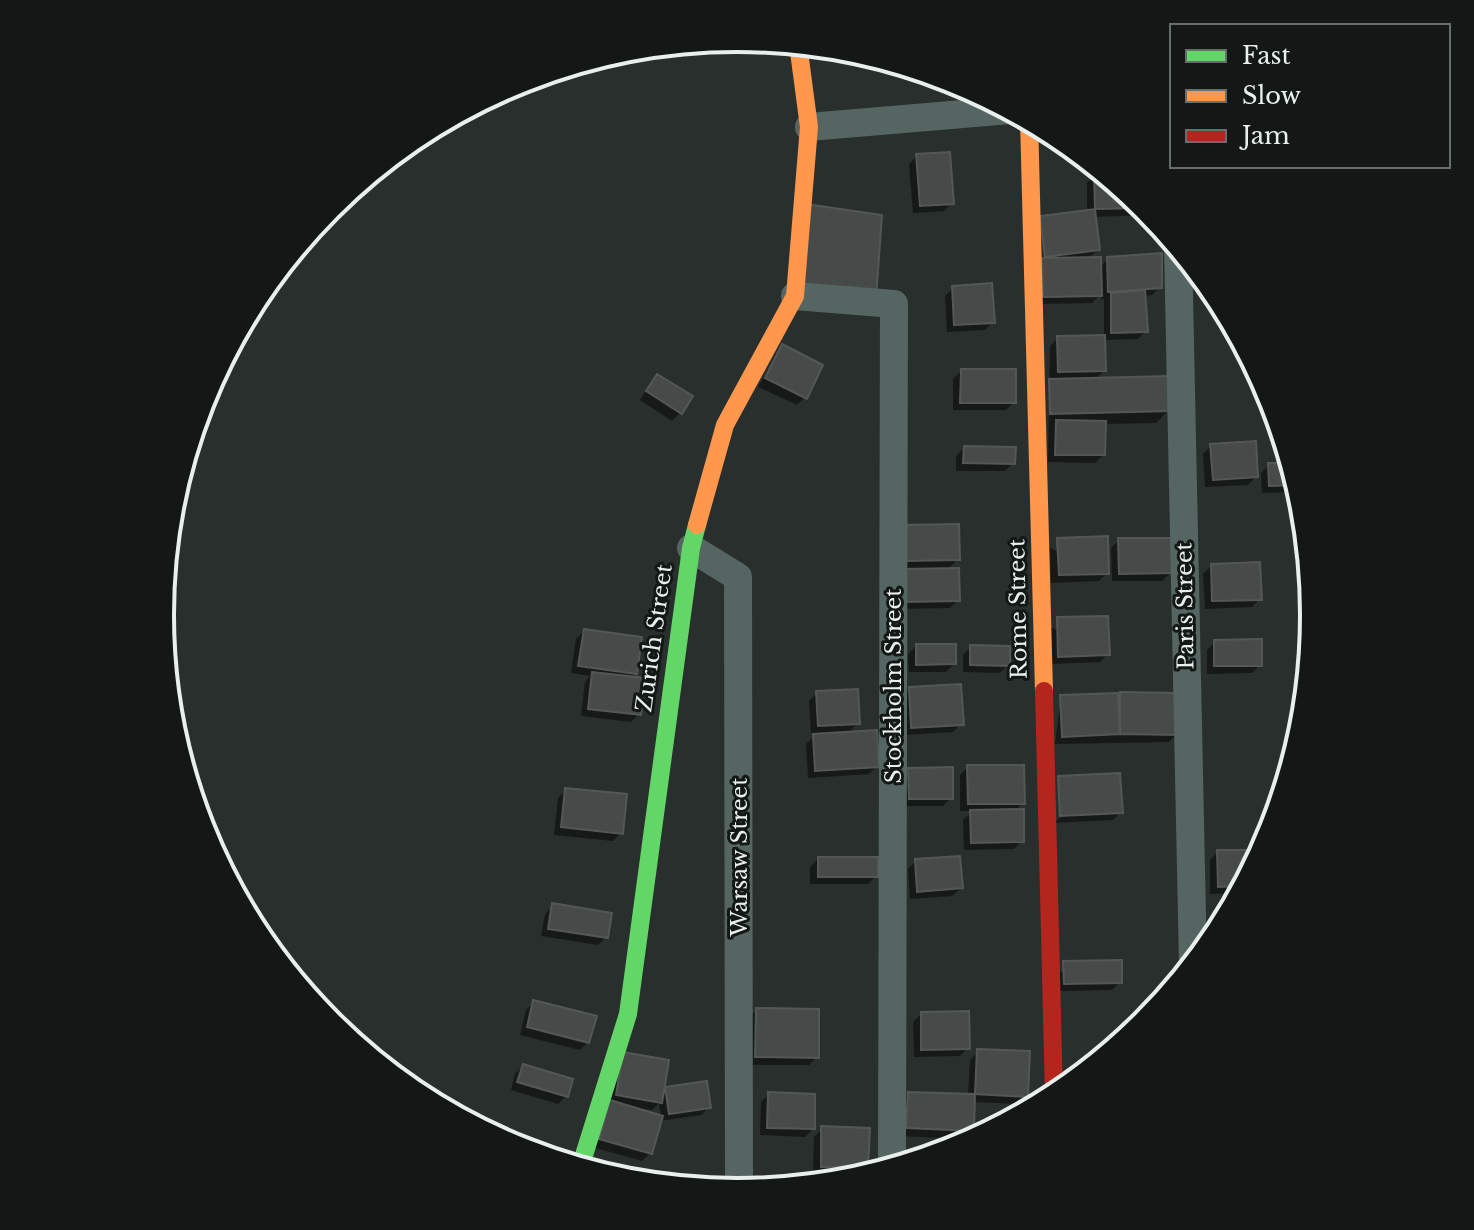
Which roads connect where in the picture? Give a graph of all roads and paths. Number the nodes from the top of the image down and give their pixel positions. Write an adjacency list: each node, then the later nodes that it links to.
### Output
1 (800, 56): 3 (street, Zurich Street)
2 (989, 112): 3 (street)
3 (809, 127): 6 (street, Zurich Street)
4 (1029, 134): 9 (street, Rome Street)
5 (1178, 265): 8 (street, Paris Street)
6 (795, 296): 7 (street, Zurich Street); 10 (street, Stockholm Street)
7 (691, 548): 11 (street, Zurich Street); 12 (street, Warsaw Street)
8 (1193, 946)
9 (1054, 1080)
10 (892, 1156)
11 (584, 1157)
12 (739, 1178)

